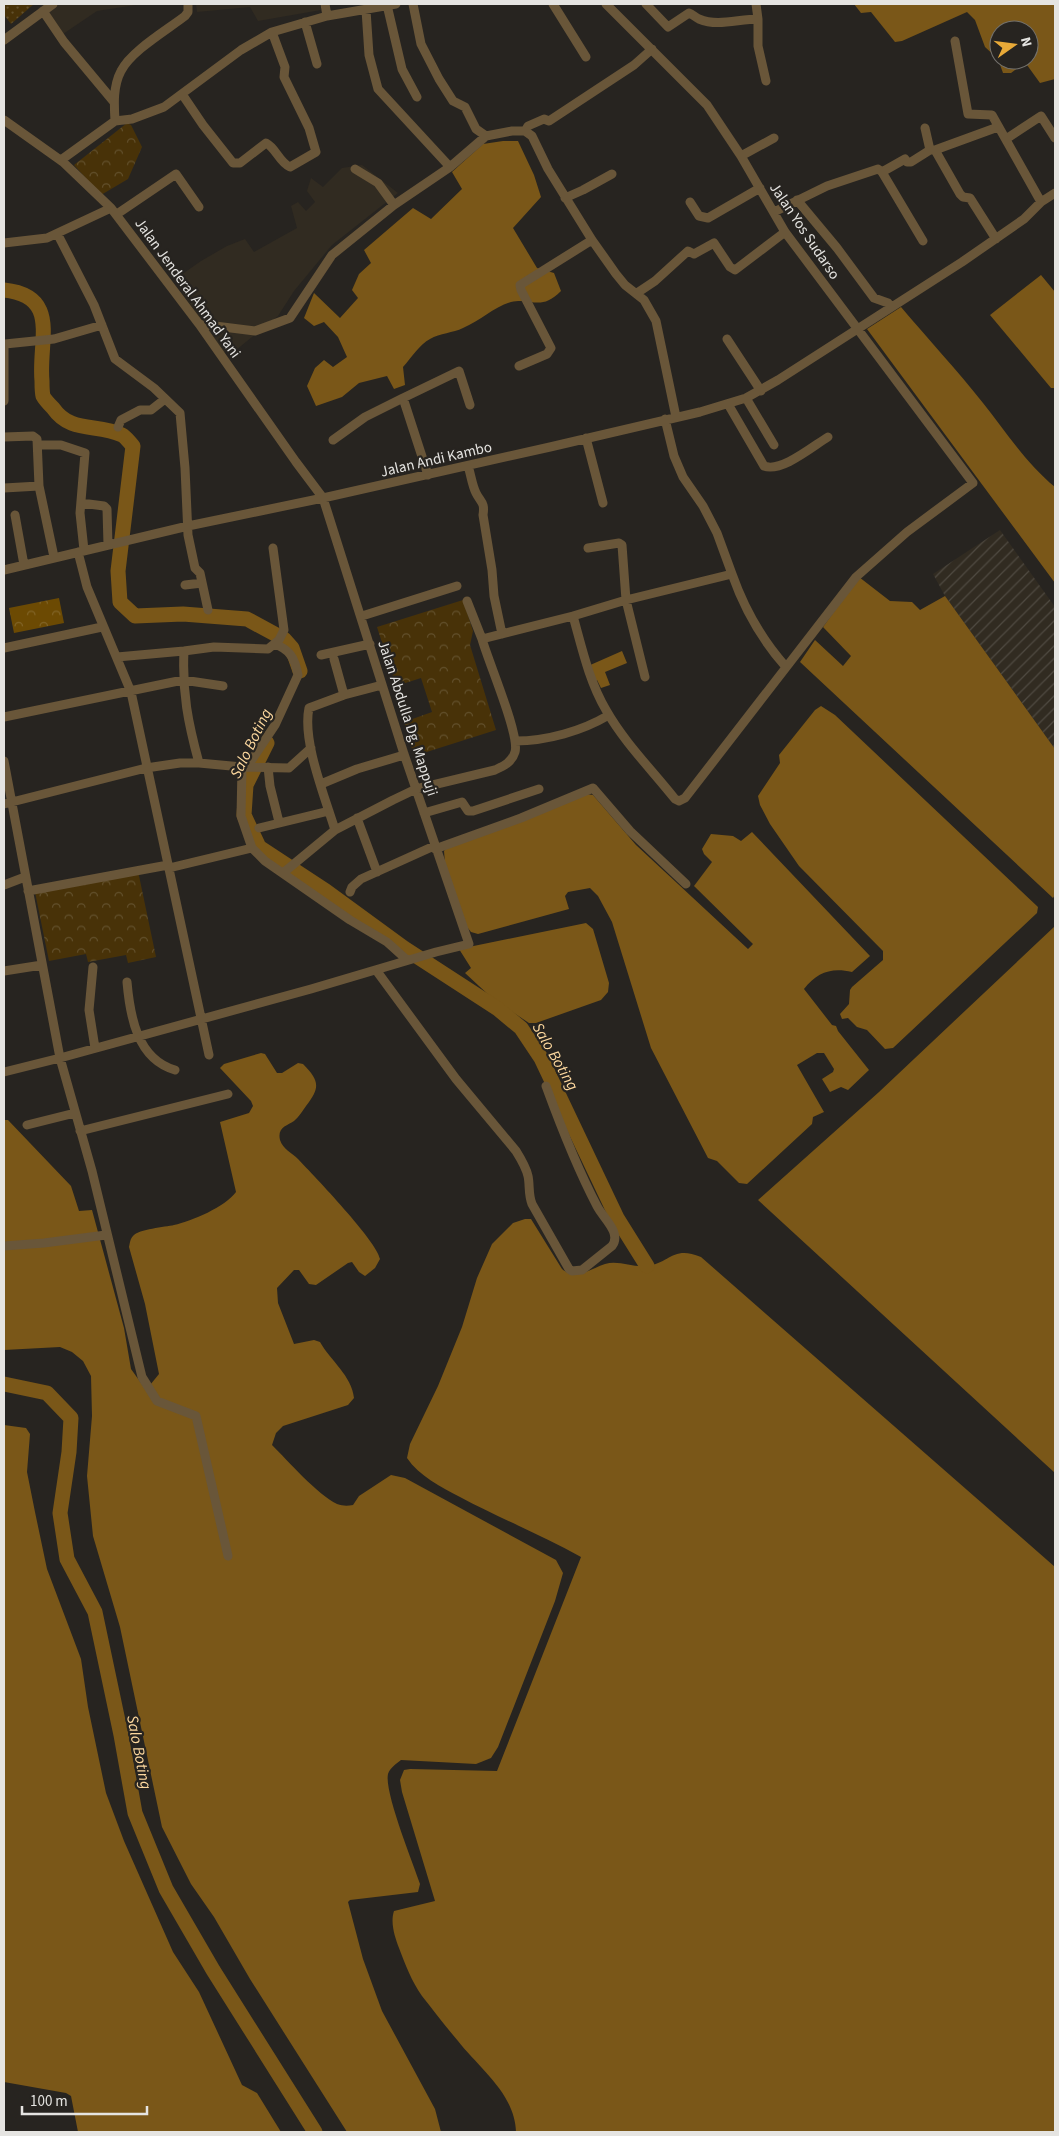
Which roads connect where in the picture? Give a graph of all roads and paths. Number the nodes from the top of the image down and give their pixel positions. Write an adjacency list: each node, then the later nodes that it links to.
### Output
1 (53, 4): 11 (street)
2 (188, 4): 24 (street)
3 (325, 4): 12 (street)
4 (413, 4): 30 (street)
5 (553, 4): 19 (street)
6 (606, 4): 18 (street, Jalan Yos Sudarso)
7 (646, 4): 13 (street)
8 (756, 4): 13 (street)
9 (391, 5): 10 (street); 23 (street)
10 (366, 10): 12 (street); 37 (street)
11 (43, 11): 16 (street); 24 (street)
12 (327, 16): 14 (street)
13 (758, 19): 21 (street)
14 (305, 22): 15 (street); 20 (street)
15 (272, 32): 22 (street); 22 (street)
16 (5, 35)
17 (955, 41): 28 (street)
18 (652, 49): 29 (street); 35 (street, Jalan Yos Sudarso)
19 (586, 58)
20 (317, 64)
21 (766, 81)
22 (182, 94): 26 (street)
23 (417, 97)
24 (114, 102): 26 (street)
25 (4, 120): 36 (street, Jalan Jenderal Ahmad Yani)
26 (115, 121): 36 (street)
27 (925, 128): 34 (street)
28 (998, 128): 33 (street); 34 (street)
29 (525, 131): 30 (street); 43 (street)
30 (486, 136): 37 (street)
31 (774, 138): 35 (street)
32 (1055, 138): 33 (street)
33 (1006, 139): 46 (street)
34 (933, 150): 39 (street); 53 (street)
35 (741, 156): 41 (street, Jalan Yos Sudarso)
36 (61, 160): 49 (street, Jalan Jenderal Ahmad Yani)
37 (450, 167): 47 (street)
38 (355, 169): 47 (street)
39 (882, 172): 44 (street); 55 (street)
40 (612, 174): 43 (street)
41 (760, 188): 45 (street); 50 (street, Jalan Yos Sudarso)
42 (1055, 193): 46 (street, Jalan Andi Kambo)
43 (565, 198): 54 (street)
44 (797, 200): 50 (street); 58 (street)
45 (690, 202)
46 (1041, 202): 53 (street, Jalan Andi Kambo)
47 (394, 205): 59 (street)
48 (198, 207): 49 (street)
49 (114, 211): 52 (street); 59 (street, Jalan Jenderal Ahmad Yani)
50 (774, 212): 51 (street, Jalan Yos Sudarso)
51 (785, 232): 57 (street); 61 (street, Jalan Yos Sudarso)
52 (58, 235): 56 (street); 60 (street)
53 (996, 239): 58 (street, Jalan Andi Kambo)
54 (592, 240): 57 (street); 64 (street)
55 (923, 241)
56 (4, 243)
57 (637, 293): 72 (street)
58 (891, 307): 61 (street, Jalan Andi Kambo)
59 (199, 324): 85 (street, Jalan Jenderal Ahmad Yani)
60 (102, 325): 63 (street); 68 (street)
61 (857, 330): 65 (street, Jalan Andi Kambo); 116 (street, Jalan Yos Sudarso)
62 (727, 339): 65 (street)
63 (4, 345): 69 (street)
64 (519, 366)
65 (761, 391): 67 (street, Jalan Andi Kambo)
66 (403, 398): 71 (street); 78 (street); 82 (street)
67 (746, 398): 70 (street, Jalan Andi Kambo); 80 (street)
68 (165, 399): 74 (street); 89 (street)
69 (4, 401)
70 (728, 404): 72 (street, Jalan Andi Kambo); 76 (street)
71 (470, 405)
72 (676, 417): 73 (street, Jalan Andi Kambo)
73 (665, 419): 77 (street, Jalan Andi Kambo); 97 (street)
74 (118, 427)
75 (4, 437): 79 (street)
76 (828, 437)
77 (586, 438): 81 (street, Jalan Andi Kambo); 86 (street)
78 (333, 440)
79 (38, 445): 83 (street); 87 (street)
80 (774, 445)
81 (468, 466): 82 (street, Jalan Andi Kambo); 107 (street)
82 (428, 475): 85 (street, Jalan Andi Kambo)
83 (39, 486): 84 (street); 94 (street)
84 (4, 488)
85 (323, 498): 89 (street, Jalan Andi Kambo); 104 (street, Jalan Abdulla Dg. Mappuji)
86 (603, 502)
87 (81, 503): 90 (street); 93 (street)
88 (15, 515): 95 (street)
89 (188, 526): 90 (street, Jalan Andi Kambo); 98 (street)
90 (108, 545): 93 (street, Jalan Andi Kambo)
91 (273, 548): 109 (street)
92 (588, 548): 101 (street)
93 (81, 551): 94 (street, Jalan Andi Kambo); 106 (street)
94 (54, 557): 95 (street, Jalan Andi Kambo)
95 (24, 565): 96 (street, Jalan Andi Kambo)
96 (4, 570)
97 (732, 574): 101 (street); 116 (street)
98 (202, 583): 99 (street); 103 (street)
99 (185, 585)
100 (457, 586): 104 (street)
101 (626, 600): 105 (street); 117 (street)
102 (467, 601): 108 (street)
103 (208, 610)
104 (362, 616): 110 (street, Jalan Abdulla Dg. Mappuji)
105 (573, 616): 107 (street); 123 (street)
106 (102, 627): 111 (street); 114 (street)
107 (502, 634): 108 (street)
108 (482, 639): 125 (street)
109 (277, 642): 112 (street); 130 (street)
110 (370, 644): 113 (street); 119 (street, Jalan Abdulla Dg. Mappuji)
111 (4, 648)
112 (184, 651): 114 (street); 118 (street)
113 (321, 655)
114 (117, 656): 121 (street)
115 (334, 659): 122 (street)
116 (786, 667): 123 (street)
117 (645, 677)
118 (183, 680): 120 (street); 121 (street); 129 (street)
119 (382, 685): 122 (street); 127 (street, Jalan Abdulla Dg. Mappuji)
120 (222, 686)
121 (131, 692): 124 (street); 132 (street)
122 (344, 695): 126 (street)
123 (609, 714): 125 (street)
124 (4, 717)
125 (515, 741): 134 (street)
126 (311, 748): 131 (street); 133 (street)
127 (404, 755): 133 (street); 134 (street, Jalan Abdulla Dg. Mappuji)
128 (4, 761): 136 (street)
129 (198, 763): 130 (street); 132 (street)
130 (247, 767): 131 (street); 143 (street)
131 (265, 767): 140 (street)
132 (146, 768): 136 (street); 145 (street)
133 (321, 784): 137 (street)
134 (416, 789): 138 (street, Jalan Abdulla Dg. Mappuji); 139 (street)
135 (539, 789): 138 (street)
136 (8, 803): 148 (street)
137 (329, 811): 140 (street); 142 (street)
138 (424, 813): 144 (street, Jalan Abdulla Dg. Mappuji)
139 (357, 818): 142 (street); 147 (street)
140 (279, 822): 141 (street)
141 (259, 828)
142 (335, 830): 146 (street)
143 (252, 848): 145 (street); 146 (street)
144 (435, 848): 147 (street); 149 (street); 153 (street, Jalan Abdulla Dg. Mappuji)
145 (168, 866): 151 (street); 159 (street)
146 (284, 872): 153 (street)
147 (377, 872): 152 (street)
148 (25, 877): 150 (street); 151 (street)
149 (686, 884)
150 (4, 885)
151 (28, 891): 154 (street)
152 (350, 892)
153 (408, 960): 156 (street)
154 (42, 965): 157 (street); 163 (street)
155 (93, 967): 161 (street)
156 (376, 970): 159 (street); 166 (street)
157 (4, 971)
158 (127, 982): 160 (street)
159 (200, 1019): 160 (street); 162 (street)
160 (138, 1036): 161 (street); 164 (street)
161 (95, 1048): 163 (street)
162 (209, 1054)
163 (60, 1058): 165 (street); 168 (street)
164 (175, 1070)
165 (4, 1072)
166 (546, 1086)
167 (228, 1094): 170 (street)
168 (75, 1113): 169 (street); 170 (street)
169 (27, 1125)
170 (80, 1131): 171 (street)
171 (106, 1235): 172 (street); 173 (street)
172 (4, 1246)
173 (228, 1556)

